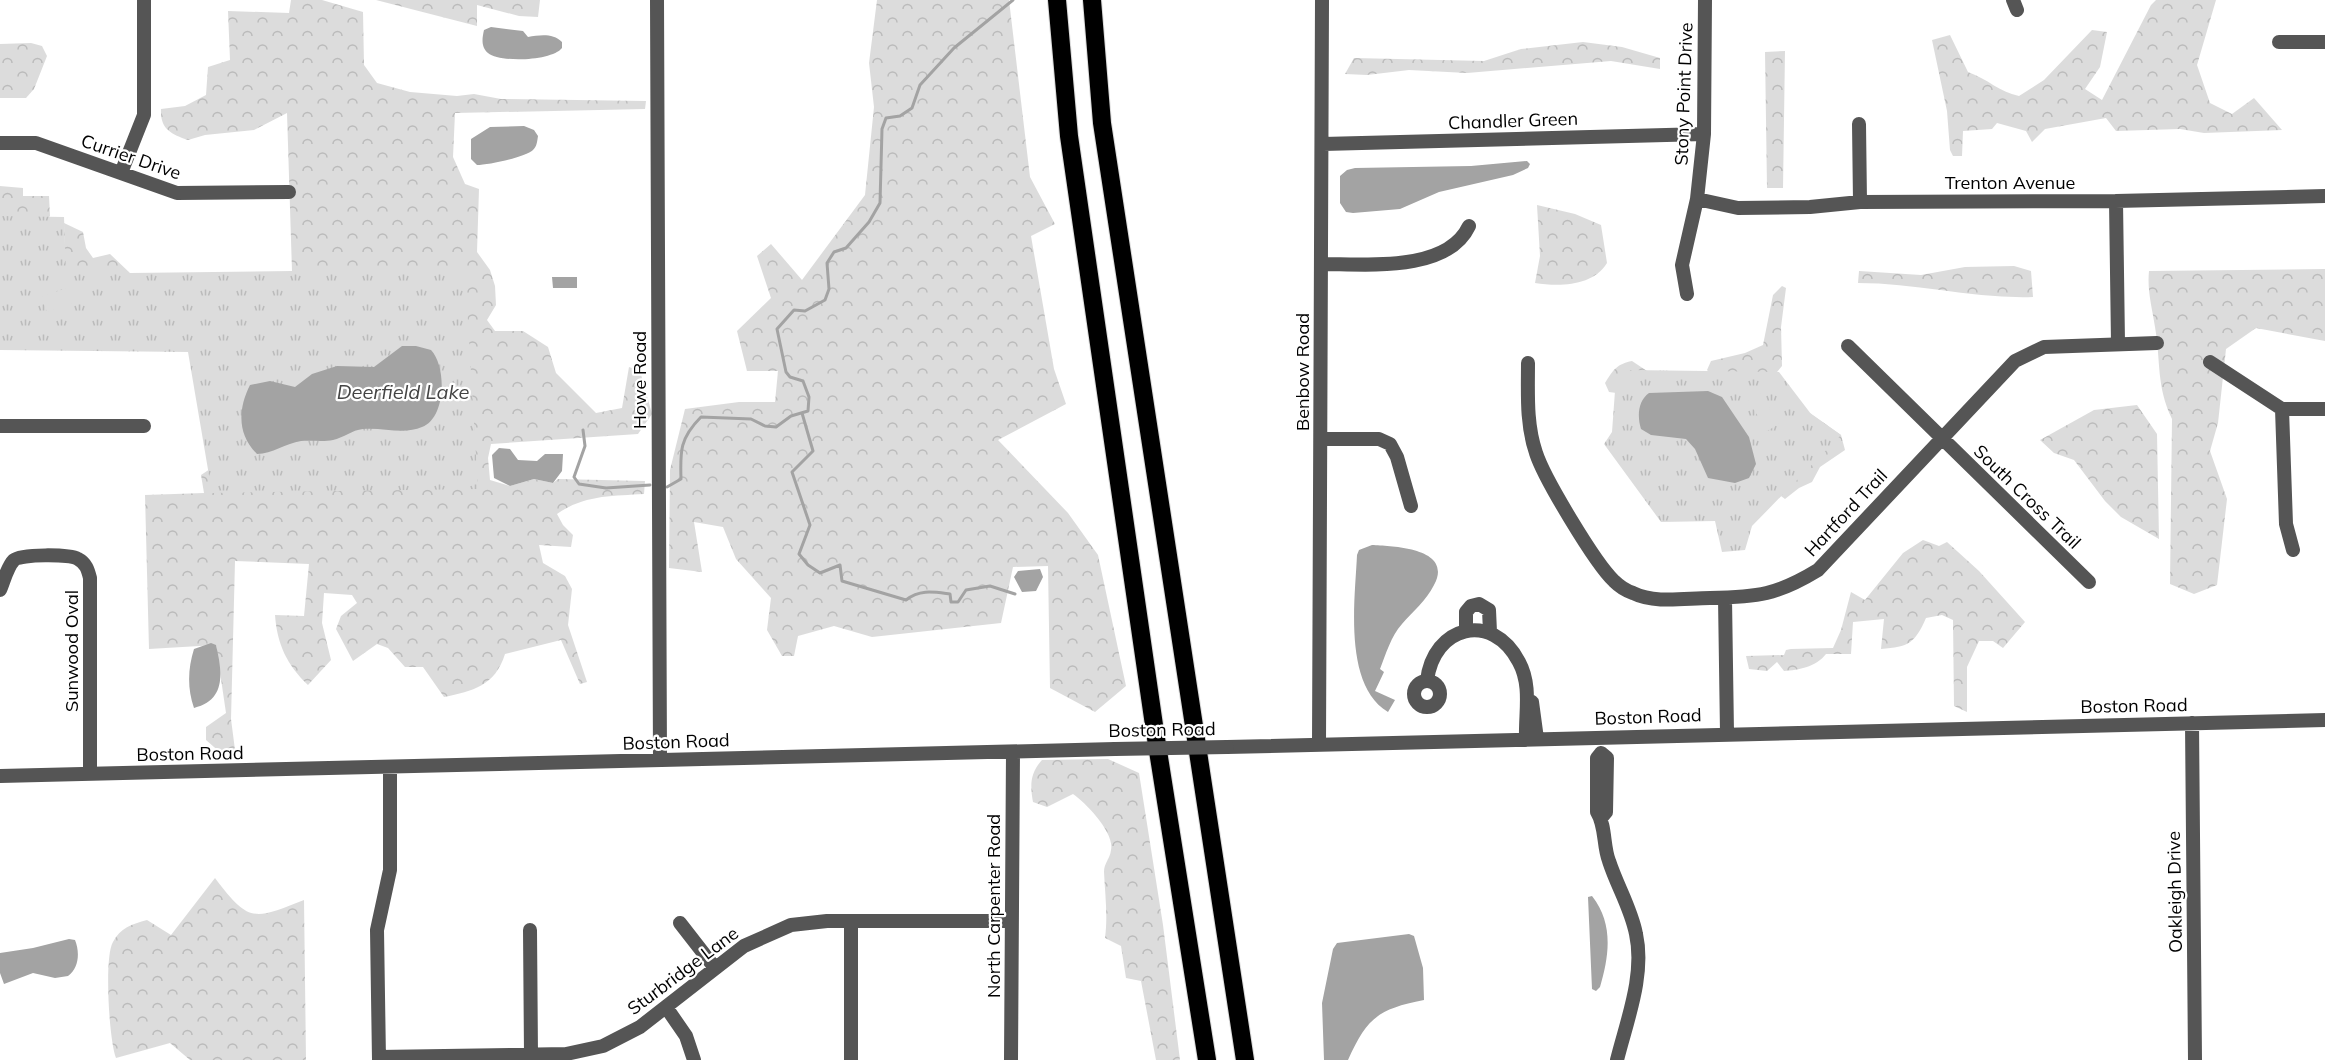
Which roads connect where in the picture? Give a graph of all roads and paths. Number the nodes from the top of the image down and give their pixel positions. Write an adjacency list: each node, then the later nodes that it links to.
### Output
1 (144, 0): 13 (street)
2 (657, 0): 48 (street, Howe Road)
3 (1057, 0): 63 (highway)
4 (1092, 0): 64 (highway)
5 (1322, 0): 12 (street, Benbow Road)
6 (1705, 0): 10 (street, Stony Point Drive)
7 (2279, 42): 8 (street)
8 (2325, 42)
9 (1859, 124): 18 (street)
10 (1704, 134): 12 (street, Chandler Green); 16 (street, Stony Point Drive)
11 (0, 143): 13 (street, Currier Drive)
12 (1323, 144): 20 (street, Benbow Road)
13 (121, 173): 14 (street, Currier Drive)
14 (289, 192)
15 (2325, 196): 17 (street, Trenton Avenue)
16 (1696, 199): 18 (street, Trenton Avenue); 21 (street, Stony Point Drive)
17 (2116, 201): 18 (street, Trenton Avenue); 22 (street)
18 (1860, 202)
19 (1469, 226): 20 (street)
20 (1322, 264): 32 (street, Benbow Road)
21 (1687, 294)
22 (2118, 343): 23 (street, Hartford Trail); 31 (street, Hartford Trail)
23 (2157, 343)
24 (1848, 346): 31 (street, South Cross Trail)
25 (2210, 362): 27 (street)
26 (1528, 363): 37 (street, Hartford Trail)
27 (2282, 409): 28 (street); 34 (street)
28 (2325, 409)
29 (0, 426): 30 (street)
30 (144, 426)
31 (1941, 438): 35 (street, South Cross Trail); 37 (street, Hartford Trail)
32 (1321, 439): 33 (street); 46 (street, Benbow Road)
33 (1411, 506)
34 (2293, 550)
35 (2089, 582)
36 (0, 590): 50 (street, Sunwood Oval)
37 (1725, 598): 43 (street)
38 (1466, 630): 39 (street); 39 (street); 40 (street)
39 (1491, 632): 45 (street)
40 (1427, 681)
41 (2325, 720): 42 (street, Boston Road)
42 (2192, 723): 43 (street, Boston Road); 66 (street, Oakleigh Drive)
43 (1727, 733): 44 (street, Boston Road)
44 (1601, 736): 45 (street, Boston Road); 65 (street)
45 (1531, 739): 46 (street, Boston Road)
46 (1319, 744): 47 (street, Boston Road, bridge)
47 (1013, 752): 48 (street, Boston Road); 53 (street, North Carpenter Road)
48 (660, 760): 49 (street, Boston Road)
49 (390, 767): 50 (street, Boston Road); 59 (street)
50 (90, 774): 51 (street, Boston Road)
51 (0, 776)
52 (851, 921): 53 (street, Sturbridge Lane); 56 (street, Sturbridge Lane); 61 (street)
53 (1010, 921): 62 (street, North Carpenter Road)
54 (680, 923): 56 (street)
55 (530, 930): 58 (street)
56 (715, 968): 57 (street, Sturbridge Lane)
57 (666, 1007): 58 (street, Sturbridge Lane); 60 (street)
58 (531, 1055): 59 (street, Sturbridge Lane)
59 (379, 1058)
60 (694, 1060)
61 (851, 1060)
62 (1011, 1060)
63 (1207, 1060)
64 (1245, 1060)
65 (1617, 1060)
66 (2195, 1060)

